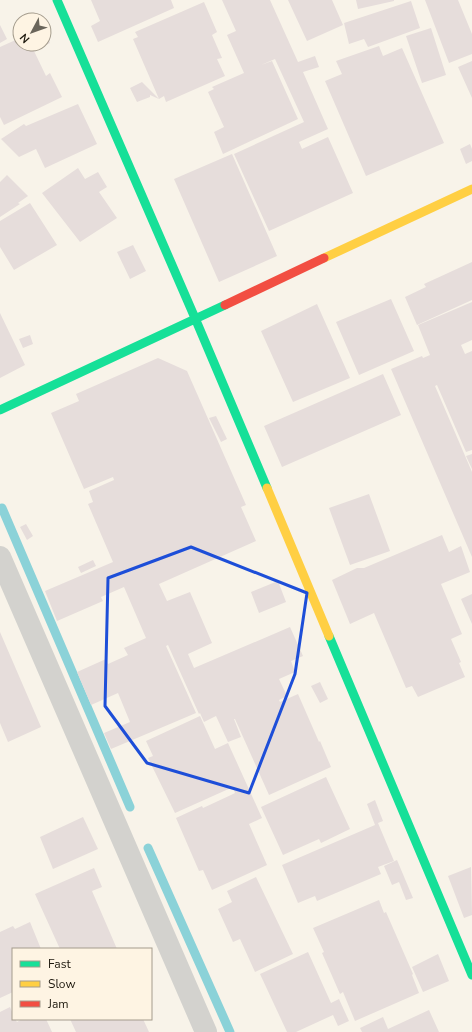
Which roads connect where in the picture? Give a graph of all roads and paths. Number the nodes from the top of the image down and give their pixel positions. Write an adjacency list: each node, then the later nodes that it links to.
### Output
1 (57, 0): 3 (street)
2 (472, 189): 3 (street)
3 (195, 318): 4 (street); 6 (street)
4 (0, 410)
5 (0, 557): 7 (street)
6 (472, 974)
7 (206, 1032)

